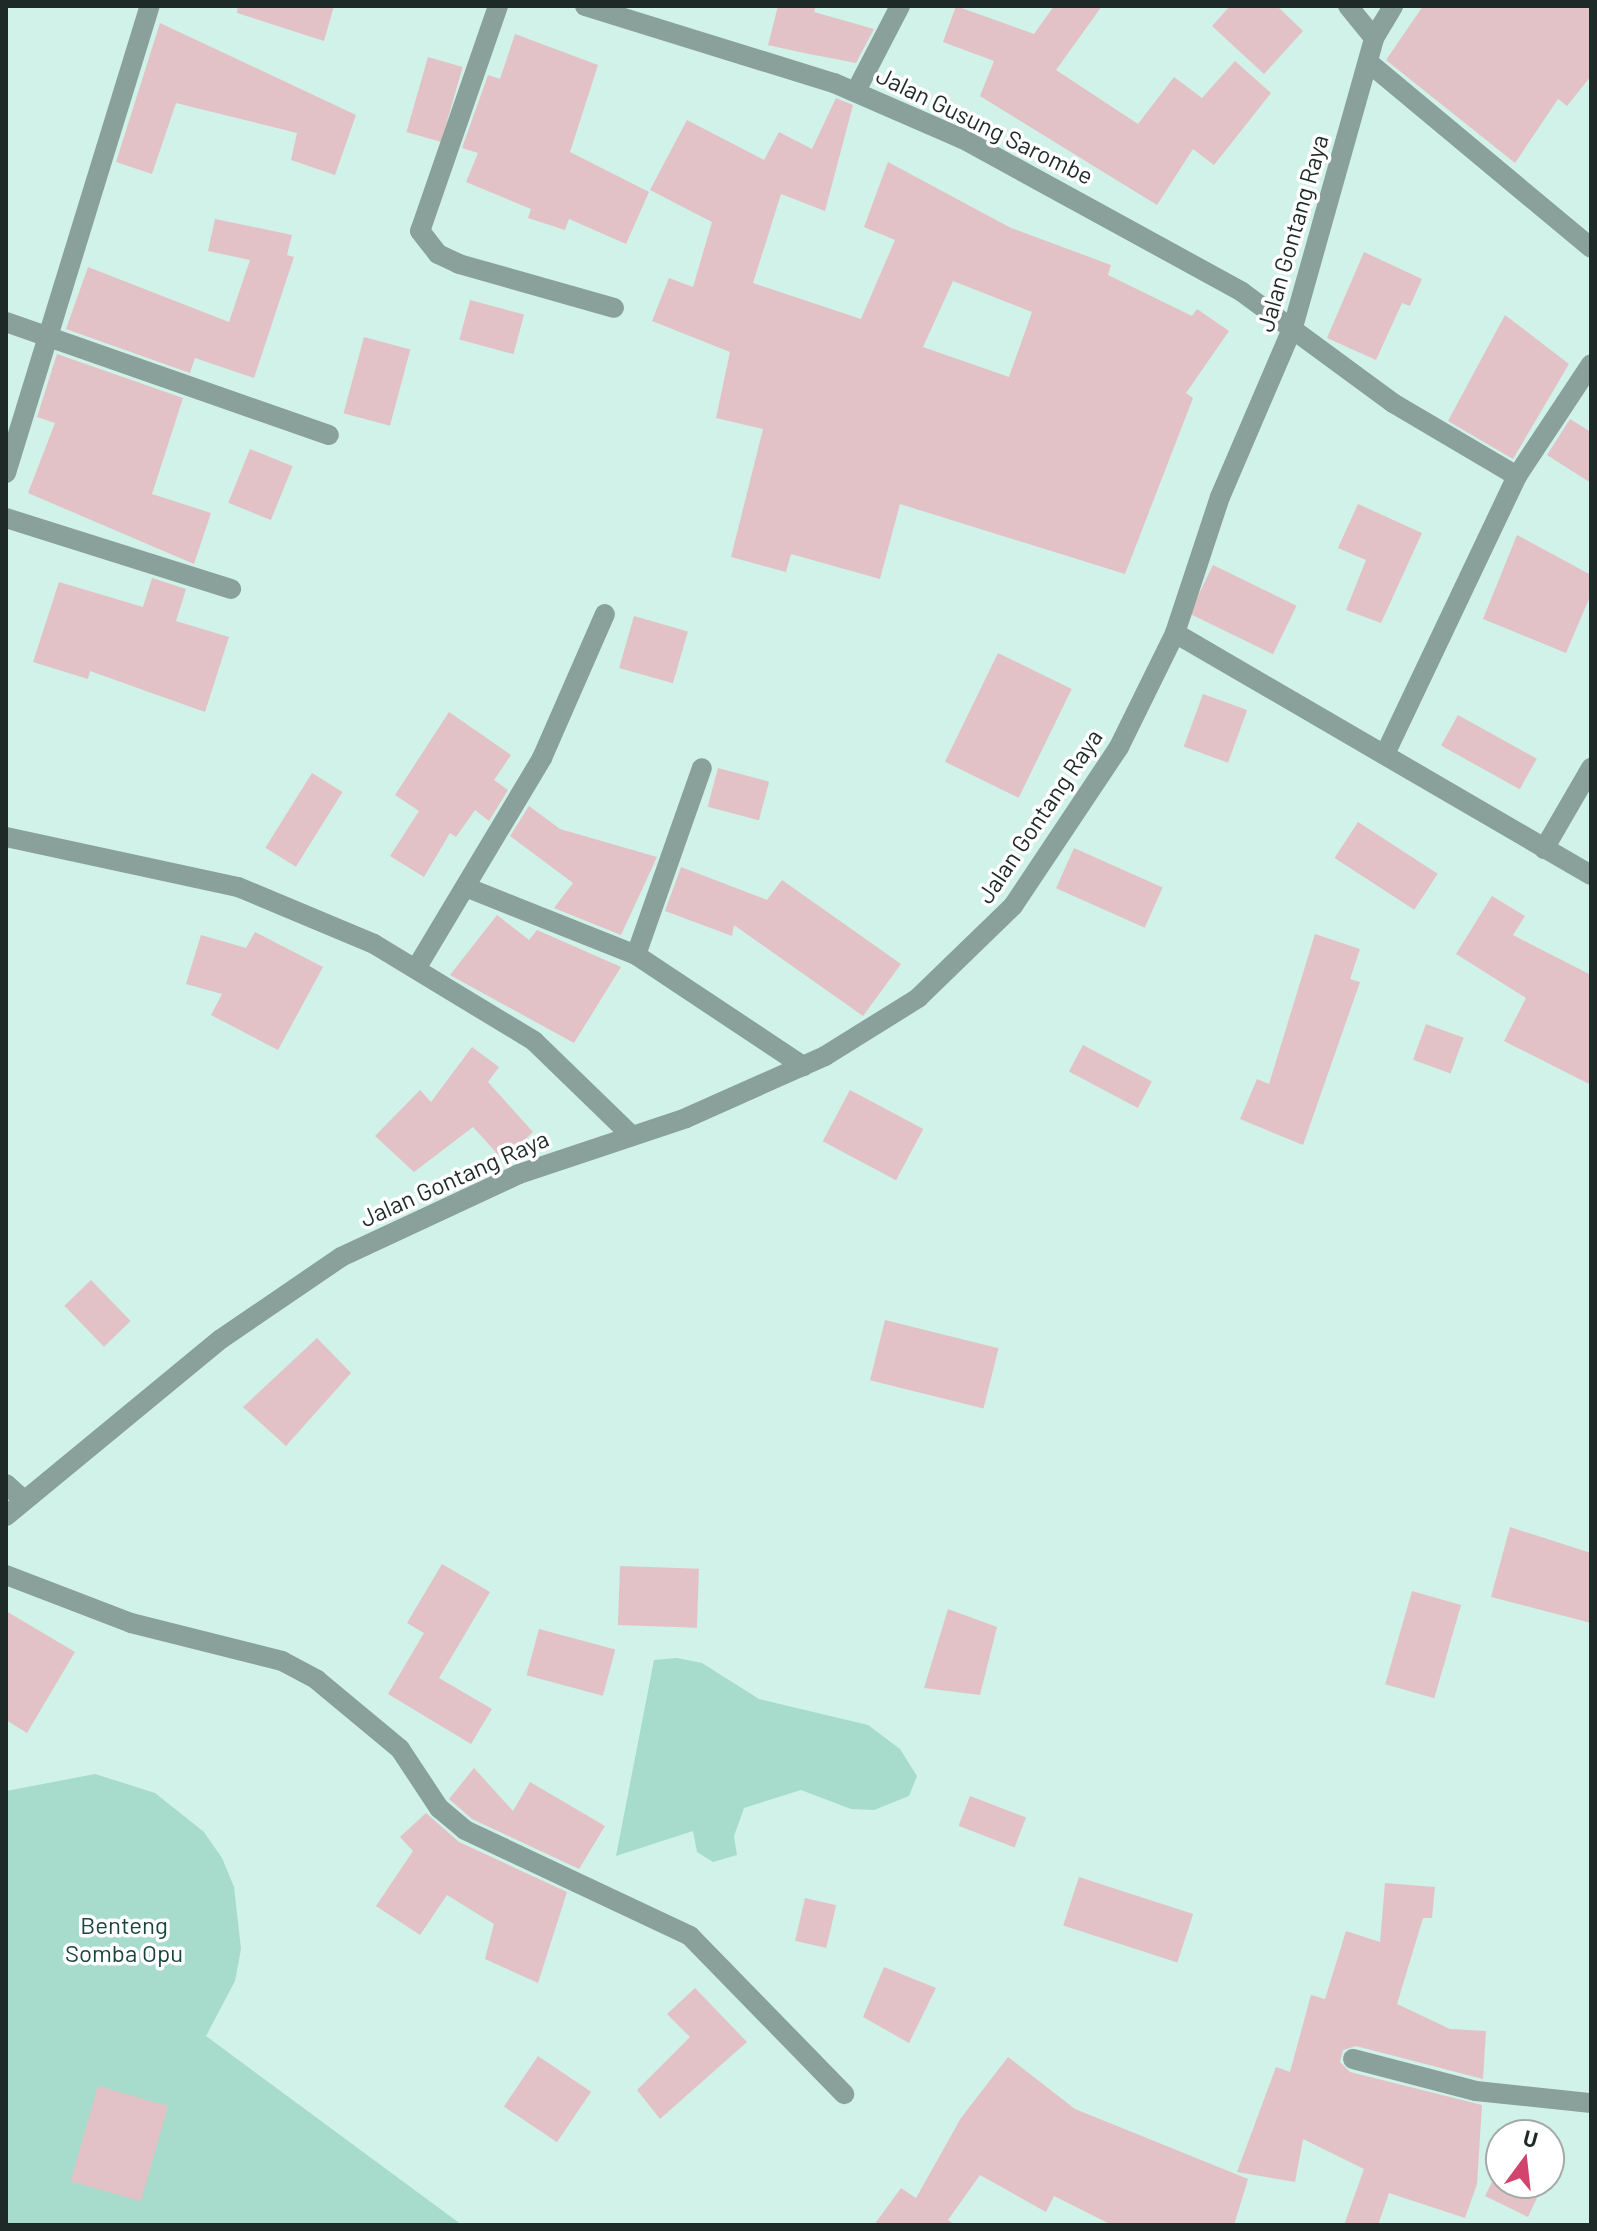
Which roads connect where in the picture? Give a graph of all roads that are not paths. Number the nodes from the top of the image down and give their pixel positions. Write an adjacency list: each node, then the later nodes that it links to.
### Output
1 (150, 6): 14 (street)
2 (498, 6): 11 (street)
3 (585, 6): 9 (street, Jalan Gusung Sarombe)
4 (900, 6): 9 (street)
5 (1348, 6): 7 (street)
6 (1393, 6): 7 (street, Jalan Gontang Raya)
7 (1374, 38): 8 (street, Jalan Gontang Raya)
8 (1368, 62): 10 (street); 13 (street, Jalan Gontang Raya)
9 (856, 91): 13 (street, Jalan Gusung Sarombe)
10 (1591, 248)
11 (614, 308)
12 (6, 322): 14 (street)
13 (1293, 327): 18 (street, Jalan Gusung Sarombe); 22 (street, Jalan Gontang Raya)
14 (47, 340): 16 (street); 17 (street)
15 (1591, 364): 18 (street)
16 (329, 435)
17 (6, 473)
18 (1517, 476): 23 (street)
19 (6, 518): 20 (street)
20 (231, 589)
21 (605, 614): 29 (street)
22 (1175, 633): 23 (street); 32 (street, Jalan Gontang Raya)
23 (1386, 752): 27 (street)
24 (702, 768): 30 (street)
25 (1591, 768): 27 (street)
26 (6, 837): 31 (street)
27 (1544, 849): 28 (street)
28 (1591, 875)
29 (468, 888): 30 (street); 31 (street)
30 (636, 955): 32 (street)
31 (417, 967): 33 (street)
32 (803, 1066): 33 (street, Jalan Gontang Raya)
33 (631, 1135): 35 (street, Jalan Gontang Raya)
34 (6, 1484): 35 (street)
35 (24, 1500): 36 (street, Jalan Gontang Raya)
36 (6, 1516)
37 (6, 1575): 39 (street)
38 (1353, 2059): 40 (street)
39 (844, 2094)
40 (1591, 2103)

